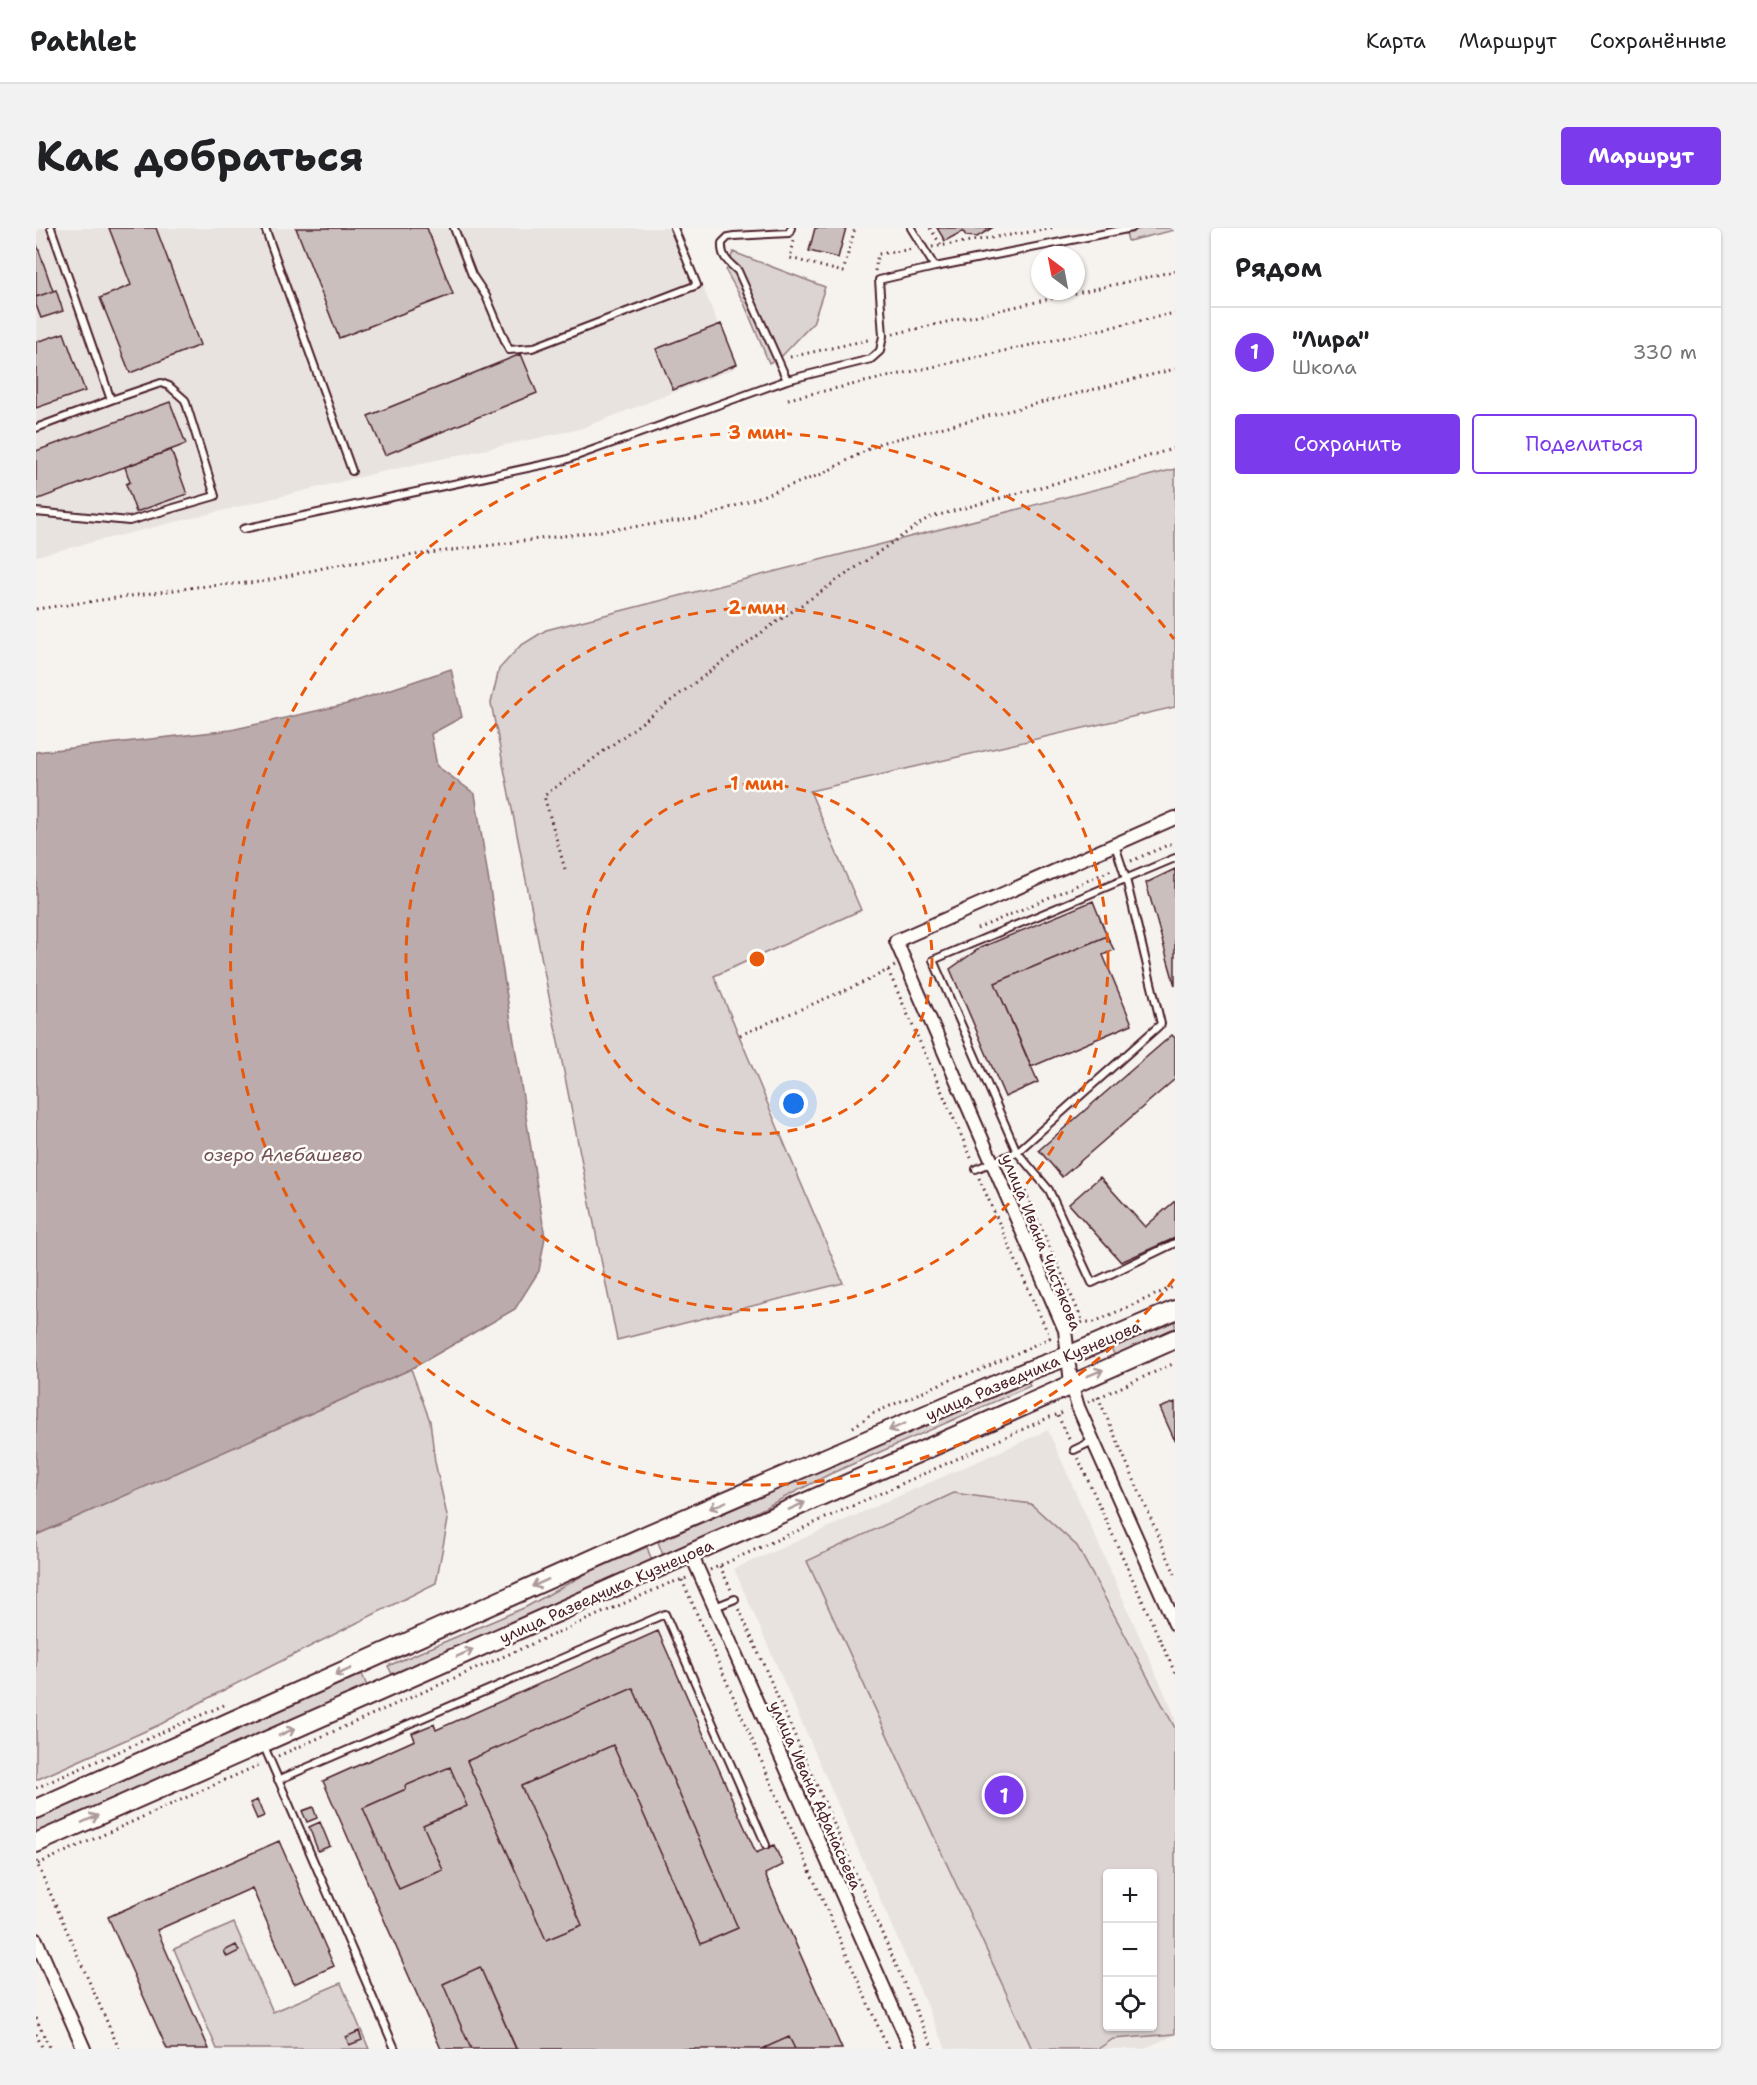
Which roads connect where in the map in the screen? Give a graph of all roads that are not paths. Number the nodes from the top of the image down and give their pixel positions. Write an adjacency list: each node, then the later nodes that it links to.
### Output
1 (51, 228): 10 (lane)
2 (265, 228): 12 (lane)
3 (454, 228): 4 (lane)
4 (674, 228)
5 (911, 228): 8 (lane)
6 (1132, 228): 8 (lane)
7 (790, 231): 9 (lane)
8 (935, 267): 9 (lane)
9 (787, 380): 14 (lane)
10 (111, 400): 11 (lane); 13 (lane)
11 (36, 428)
12 (352, 471)
13 (36, 512)
14 (243, 528)
15 (1175, 818): 16 (street)
16 (1114, 845): 18 (lane); 20 (street, улица Ивана Чистякова)
17 (1175, 858): 18 (lane)
18 (1126, 879): 19 (lane); 19 (lane)
19 (1017, 1152): 20 (lane); 22 (lane)
20 (992, 1162): 21 (lane); 25 (street, улица Ивана Чистякова)
21 (976, 1169)
22 (1175, 1243)
23 (1175, 1310): 25 (main road, улица Разведчика Кузнецова)
24 (1175, 1339): 26 (main road, улица Разведчика Кузнецова, one-way to 24)
25 (1068, 1356): 26 (street, улица Ивана Чистякова); 33 (main road, улица Разведчика Кузнецова, one-way to 33)
26 (1071, 1383): 27 (street, улица Ивана Чистякова); 29 (main road, улица Разведчика Кузнецова, one-way to 26)
27 (1093, 1441): 28 (lane); 32 (street, улица Ивана Чистякова)
28 (1074, 1450)
29 (691, 1554): 31 (street, улица Ивана Афанасьева); 34 (main road, улица Разведчика Кузнецова, one-way to 29)
30 (735, 1599): 31 (lane)
31 (715, 1607): 43 (street, улица Ивана Афанасьева)
32 (1175, 1624)
33 (389, 1651): 34 (main road); 37 (main road, улица Разведчика Кузнецова, one-way to 37)
34 (403, 1681): 35 (main road, улица Разведчика Кузнецова, one-way to 34)
35 (266, 1751): 36 (lane); 38 (main road, улица Разведчика Кузнецова, one-way to 35)
36 (278, 1780): 39 (lane); 42 (lane)
37 (36, 1809)
38 (36, 1843)
39 (766, 1845)
40 (36, 1940): 41 (street)
41 (84, 2049)
42 (395, 2049)
43 (911, 2049)

